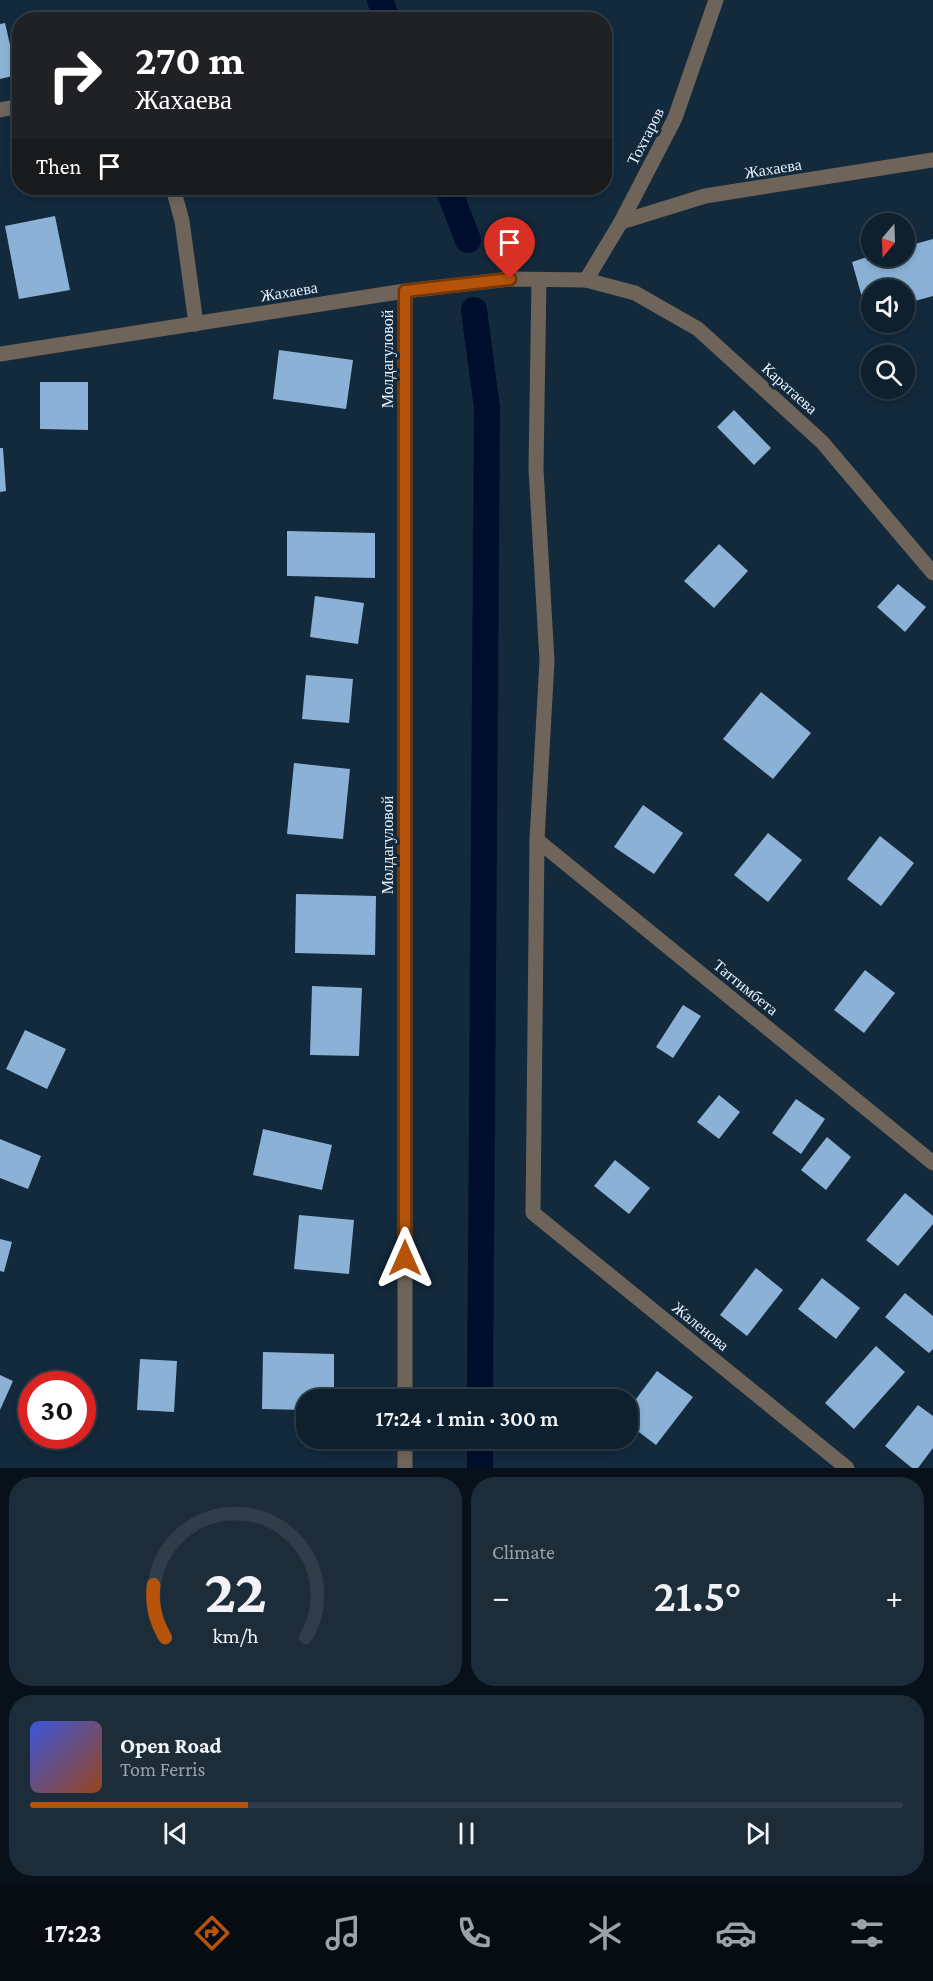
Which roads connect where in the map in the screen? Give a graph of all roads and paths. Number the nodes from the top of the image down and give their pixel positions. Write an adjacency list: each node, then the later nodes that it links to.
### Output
1 (716, 0): 4 (street, Тохтаров)
2 (933, 160): 4 (street, Жахаева)
3 (175, 195): 8 (street)
4 (621, 222): 6 (street, Тохтаров)
5 (539, 280): 6 (street, Жахаева); 7 (street, Жахаева); 11 (street)
6 (586, 280): 10 (street, Каратаева)
7 (411, 290): 8 (street, Жахаева); 13 (street, Молдагуловой)
8 (196, 324): 9 (street, Жахаева)
9 (0, 354)
10 (933, 573)
11 (537, 840): 12 (street, Таттимбета); 16 (street, Жаленова)
12 (933, 1162)
13 (405, 1389)
14 (405, 1449): 15 (street)
15 (405, 1468)
16 (847, 1468)

